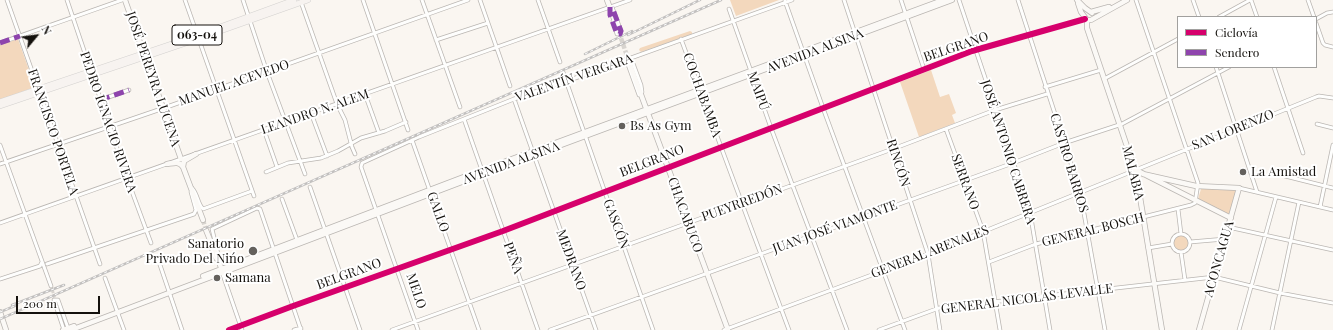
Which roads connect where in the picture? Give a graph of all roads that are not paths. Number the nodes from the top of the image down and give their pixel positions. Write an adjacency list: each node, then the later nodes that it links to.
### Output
1 (7, 0): 55 (street, FRANCISCO PORTELA)
2 (66, 0): 42 (street, PEDRO IGNACIO RIVERA)
3 (122, 0): 42 (street)
4 (125, 0): 67 (street, JOSÉ PEREYRA LUCENA)
5 (185, 0): 56 (street)
6 (243, 0): 43 (street)
7 (294, 0): 43 (main road, 063-04)
8 (308, 0): 31 (main road, 063-04)
9 (363, 0): 52 (street)
10 (422, 0): 36 (street)
11 (468, 0): 36 (street, MANUEL ACEVEDO)
12 (480, 0): 48 (street)
13 (538, 0): 50 (street)
14 (607, 0): 32 (street)
15 (630, 0): 32 (street, LEANDRO N. ALEM)
16 (792, 0): 30 (street, VALENTÍN VERGARA)
17 (844, 0): 53 (street, RINCÓN)
18 (901, 0): 37 (street)
19 (943, 0): 37 (street, AVENIDA ALSINA)
20 (952, 0): 37 (street, AVENIDA ALSINA)
21 (959, 0): 63 (street, JOSÉ ANTONIO CABRERA)
22 (1018, 0): 54 (street, CASTRO BARROS)
23 (1077, 0): 34 (street); 46 (street, MALABIA)
24 (1121, 0): 34 (street)
25 (1127, 0): 44 (street)
26 (1136, 0): 66 (street)
27 (1194, 0): 38 (street)
28 (1250, 0): 39 (street); 40 (street)
29 (1308, 0): 41 (street)
30 (785, 1): 47 (street, VALENTÍN VERGARA); 65 (street)
31 (301, 2): 43 (main road, 063-04); 64 (street)
32 (611, 7): 32 (street); 50 (street, LEANDRO N. ALEM); 51 (street)
33 (729, 9): 47 (street, MAIPÚ)
34 (1091, 11): 44 (street); 46 (street)
35 (1333, 12): 45 (street)
36 (427, 14): 52 (street, MANUEL ACEVEDO); 57 (street)
37 (906, 15): 53 (street, AVENIDA ALSINA); 74 (street)
38 (1199, 16)
39 (1221, 16)
40 (1257, 16)
41 (1314, 16)
42 (73, 17): 55 (street); 78 (street, PEDRO IGNACIO RIVERA)
43 (250, 18): 56 (main road, 063-04); 76 (street)
44 (1093, 18): 46 (street)
45 (1317, 18)
46 (1085, 19): 54 (street, BELGRANO); 75 (street, MALABIA)
47 (733, 21): 58 (street, VALENTÍN VERGARA); 79 (street, MAIPÚ)
48 (488, 23): 57 (street); 62 (street)
49 (1317, 26): 61 (street)
50 (548, 30): 62 (street, LEANDRO N. ALEM); 69 (street)
51 (619, 32)
52 (375, 33): 64 (street, MANUEL ACEVEDO); 83 (street)
53 (855, 34): 65 (street, AVENIDA ALSINA); 86 (street, RINCÓN)
54 (1029, 35): 63 (street, BELGRANO); 85 (street, CASTRO BARROS)
55 (20, 36): 60 (street); 89 (street, FRANCISCO PORTELA)
56 (197, 37): 67 (main road, 063-04); 88 (street)
57 (436, 40): 70 (street)
58 (681, 40): 68 (street, VALENTÍN VERGARA); 90 (street, COCHABAMBA)
59 (1177, 40): 66 (street)
60 (0, 43)
61 (1333, 47)
62 (496, 48): 70 (street, LEANDRO N. ALEM); 84 (street)
63 (976, 50): 74 (street, BELGRANO); 104 (street, JOSÉ ANTONIO CABRERA)
64 (320, 53): 76 (street, MANUEL ACEVEDO); 98 (street)
65 (804, 53): 79 (street, AVENIDA ALSINA); 102 (street)
66 (1153, 53): 81 (street); 95 (street)
67 (145, 55): 78 (main road, 063-04); 101 (street, JOSÉ PEREYRA LUCENA)
68 (628, 60): 82 (street, VALENTÍN VERGARA); 105 (street, CHACABUCO)
69 (560, 62)
70 (445, 66): 83 (street, LEANDRO N. ALEM); 100 (street)
71 (1216, 68): 80 (street)
72 (1227, 68): 80 (street, JUAN JOSÉ VIAMONTE)
73 (1274, 68): 103 (street)
74 (924, 69): 86 (street, BELGRANO)
75 (1101, 70): 81 (street, MALABIA); 85 (street)
76 (267, 72): 88 (street, MANUEL ACEVEDO); 108 (street)
77 (563, 72): 82 (street, GASCÓN)
78 (92, 73): 89 (main road, 063-04); 96 (street, PEDRO IGNACIO RIVERA)
79 (752, 73): 90 (street, AVENIDA ALSINA); 113 (street, MAIPÚ)
80 (1218, 73): 95 (street, JUAN JOSÉ VIAMONTE); 114 (street)
81 (1104, 79): 111 (street, MALABIA)
82 (567, 81): 94 (street, VALENTÍN VERGARA); 120 (street, GASCÓN)
83 (392, 84): 91 (street, LEANDRO N. ALEM); 109 (street)
84 (510, 86)
85 (1046, 87): 92 (street, CASTRO BARROS)
86 (874, 89): 102 (street, BELGRANO); 130 (street, RINCÓN)
87 (129, 90): 96 (street)
88 (216, 90): 101 (street, MANUEL ACEVEDO); 121 (street)
89 (39, 91): 97 (main road, 063-04); 99 (main road, 063-04); 123 (street, FRANCISCO PORTELA)
90 (700, 92): 105 (street, AVENIDA ALSINA); 128 (street, COCHABAMBA)
91 (365, 94): 98 (street, LEANDRO N. ALEM); 119 (street)
92 (1048, 94): 104 (street, PUEYRREDÓN); 125 (street, CASTRO BARROS)
93 (1333, 98): 103 (street, SAN LORENZO)
94 (514, 99): 107 (street, VALENTÍN VERGARA); 131 (street, MEDRANO)
95 (1169, 99): 111 (street, JUAN JOSÉ VIAMONTE); 129 (street)
96 (100, 100): 112 (street, PEDRO IGNACIO RIVERA)
97 (0, 102)
98 (337, 104): 106 (street, LEANDRO N. ALEM); 124 (street)
99 (0, 106)
100 (460, 107)
101 (164, 108): 112 (street, MANUEL ACEVEDO); 136 (street, JOSÉ PEREYRA LUCENA)
102 (823, 108): 113 (street, BELGRANO); 143 (street)
103 (1288, 108): 114 (street, SAN LORENZO); 132 (street)
104 (995, 110): 116 (street, PUEYRREDÓN); 139 (street, JOSÉ ANTONIO CABRERA)
105 (647, 111): 120 (street, AVENIDA ALSINA); 145 (street, CHACABUCO)
106 (311, 113): 108 (street, LEANDRO N. ALEM); 135 (street)
107 (464, 119): 122 (street, VALENTÍN VERGARA); 149 (street, PEÑA)
108 (285, 122): 117 (street, LEANDRO N. ALEM); 137 (street)
109 (406, 122): 118 (street); 119 (street)
110 (1317, 124): 115 (street)
111 (1119, 125): 125 (street, JUAN JOSÉ VIAMONTE); 147 (street, MALABIA)
112 (109, 126): 123 (street, MANUEL ACEVEDO); 153 (street, PEDRO IGNACIO RIVERA)
113 (771, 128): 128 (street, BELGRANO); 155 (street, MAIPÚ)
114 (1237, 128): 129 (street, SAN LORENZO); 166 (street)
115 (1333, 128)
116 (946, 129): 130 (street, PUEYRREDÓN); 154 (street, SERRANO)
117 (264, 130): 121 (street, LEANDRO N. ALEM); 146 (street)
118 (408, 130)
119 (379, 133): 124 (street)
120 (585, 134): 131 (street, AVENIDA ALSINA); 163 (street, GASCÓN)
121 (233, 140): 133 (street, LEANDRO N. ALEM); 162 (street)
122 (412, 140): 142 (street, VALENTÍN VERGARA); 165 (street, GALLO)
123 (58, 144): 138 (street, MANUEL ACEVEDO); 167 (street, FRANCISCO PORTELA)
124 (351, 144): 134 (street); 135 (street)
125 (1064, 144): 139 (street, JUAN JOSÉ VIAMONTE); 164 (street, CASTRO BARROS)
126 (0, 145): 138 (street)
127 (1333, 145): 156 (street)
128 (721, 147): 145 (street, BELGRANO); 174 (street, COCHABAMBA)
129 (1186, 148): 147 (street, SAN LORENZO); 159 (street)
130 (893, 149): 143 (street, PUEYRREDÓN); 171 (street, RINCÓN)
131 (533, 153): 149 (street, AVENIDA ALSINA); 178 (street, MEDRANO)
132 (1303, 153)
133 (196, 154): 136 (street, LEANDRO N. ALEM); 144 (street, JOSÉ PEREYRA LUCENA)
134 (355, 154)
135 (327, 156): 137 (street)
136 (181, 159): 141 (street, LEANDRO N. ALEM)
137 (301, 161): 146 (street); 150 (street)
138 (6, 162): 140 (street, MANUEL ACEVEDO); 181 (street)
139 (1013, 163): 154 (street, JUAN JOSÉ VIAMONTE); 180 (street, JOSÉ ANTONIO CABRERA)
140 (0, 164)
141 (167, 164): 144 (street, JOSÉ PEREYRA LUCENA); 153 (street, LEANDRO N. ALEM)
142 (361, 165): 179 (street, MELO)
143 (845, 166): 155 (street, PUEYRREDÓN); 182 (street)
144 (183, 167): 157 (street)
145 (668, 167): 163 (street, BELGRANO); 187 (street, CHACABUCO)
146 (277, 168): 148 (street)
147 (1134, 169): 151 (street); 164 (street, GENERAL ARENALES); 183 (street, MALABIA)
148 (266, 172)
149 (482, 172): 165 (street, AVENIDA ALSINA); 192 (street, PEÑA)
150 (305, 174)
151 (1143, 174): 159 (street); 172 (street)
152 (1285, 176): 156 (street)
153 (127, 178): 167 (street, LEANDRO N. ALEM); 189 (street, PEDRO IGNACIO RIVERA)
154 (964, 181): 171 (street, JUAN JOSÉ VIAMONTE); 193 (street, SERRANO)
155 (793, 185): 174 (street, PUEYRREDÓN); 196 (street, MAIPÚ)
156 (1324, 186): 161 (street); 175 (street)
157 (191, 187): 162 (street); 185 (street); 189 (street)
158 (310, 187): 191 (street)
159 (1198, 187): 160 (street); 172 (street)
160 (1239, 188): 166 (street); 184 (street, ACONCAGUA)
161 (1333, 188)
162 (252, 191): 168 (street)
163 (604, 191): 178 (street, BELGRANO); 205 (street, GASCÓN)
164 (1080, 191): 180 (street, GENERAL ARENALES); 194 (street, CASTRO BARROS)
165 (430, 192): 179 (street, AVENIDA ALSINA); 208 (street, GALLO)
166 (1257, 192): 169 (street)
167 (76, 196): 181 (street, LEANDRO N. ALEM); 206 (street, FRANCISCO PORTELA)
168 (254, 196)
169 (1276, 197): 173 (street); 197 (street)
170 (282, 199): 199 (street)
171 (911, 200): 182 (street, JUAN JOSÉ VIAMONTE); 213 (street, RINCÓN)
172 (1196, 201): 176 (street, GENERAL BOSCH); 184 (street)
173 (1299, 202): 175 (street); 200 (street)
174 (742, 203): 187 (street, PUEYRREDÓN); 212 (street, COCHABAMBA)
175 (1320, 207): 177 (street)
176 (1178, 209): 183 (street, GENERAL BOSCH); 195 (street)
177 (1333, 210)
178 (553, 211): 192 (street, BELGRANO); 220 (street, MEDRANO)
179 (377, 212): 191 (street, AVENIDA ALSINA); 223 (street, MELO)
180 (1030, 212): 193 (street, GENERAL ARENALES); 203 (street, JOSÉ ANTONIO CABRERA)
181 (26, 214): 186 (street, LEANDRO N. ALEM); 215 (street)
182 (863, 216): 196 (street, JUAN JOSÉ VIAMONTE); 225 (street)
183 (1143, 218): 194 (street, GENERAL BOSCH); 207 (street, MALABIA)
184 (1230, 218): 188 (street, ACONCAGUA)
185 (203, 220)
186 (0, 223)
187 (688, 223): 205 (street, PUEYRREDÓN); 226 (street, CHACABUCO)
188 (1228, 227): 197 (street); 198 (street, ACONCAGUA)
189 (146, 230): 202 (street, PEDRO IGNACIO RIVERA); 206 (street)
190 (207, 231): 210 (street); 217 (street)
191 (326, 231): 199 (street, AVENIDA ALSINA); 210 (street, AVENIDA ALSINA); 235 (street)
192 (503, 231): 208 (street, BELGRANO); 231 (street, PEÑA)
193 (983, 231): 213 (street, GENERAL ARENALES); 216 (street, SERRANO)
194 (1088, 231): 203 (street, GENERAL BOSCH); 237 (street, CASTRO BARROS)
195 (1181, 234): 201 (street); 204 (street)
196 (812, 235): 212 (street, JUAN JOSÉ VIAMONTE); 236 (street, MAIPÚ)
197 (1266, 236): 200 (street); 234 (street)
198 (1225, 239): 201 (street); 227 (street, ACONCAGUA)
199 (297, 240): 210 (street, AVENIDA ALSINA)
200 (1291, 241): 209 (street); 239 (street)
201 (1190, 242): 211 (street)
202 (151, 243)
203 (1036, 244): 216 (street, GENERAL BOSCH); 240 (street, JOSÉ ANTONIO CABRERA)
204 (1172, 244): 207 (street); 211 (street)
205 (624, 246): 220 (street, PUEYRREDÓN); 241 (street, GASCÓN)
206 (94, 248): 218 (street); 219 (street, FRANCISCO PORTELA)
207 (1148, 248): 232 (street, MALABIA)
208 (451, 249): 223 (street, BELGRANO); 243 (street, GALLO)
209 (1333, 250)
210 (274, 251): 222 (street, AVENIDA ALSINA); 224 (street, AVENIDA ALSINA); 246 (street)
211 (1182, 252): 230 (street)
212 (761, 253): 226 (street, JUAN JOSÉ VIAMONTE); 247 (street, COCHABAMBA)
213 (928, 254): 225 (street, GENERAL ARENALES); 248 (street, RINCÓN)
214 (158, 259): 238 (street)
215 (42, 262): 218 (street); 221 (street); 233 (street)
216 (989, 262): 244 (street, SERRANO)
217 (219, 263): 222 (street); 224 (street)
218 (47, 264): 221 (street)
219 (100, 264)
220 (572, 264): 231 (street, PUEYRREDÓN); 251 (street, MEDRANO)
221 (38, 266): 229 (street)
222 (227, 267): 224 (street, AVENIDA ALSINA)
223 (397, 269): 235 (street, BELGRANO); 253 (street, MELO)
224 (220, 270): 238 (street, AVENIDA ALSINA); 254 (street)
225 (883, 270): 236 (street, GENERAL ARENALES); 252 (street)
226 (707, 273): 241 (street, JUAN JOSÉ VIAMONTE); 271 (street, CHACABUCO)
227 (1214, 277): 230 (street, GENERAL NICOLÁS LEVALLE); 234 (street, GENERAL NICOLÁS LEVALLE); 281 (street, ACONCAGUA)
228 (105, 278): 249 (street)
229 (0, 279)
230 (1185, 280): 232 (street, GENERAL NICOLÁS LEVALLE)
231 (521, 283): 243 (street, PUEYRREDÓN); 267 (street, PEÑA)
232 (1154, 284): 237 (street, GENERAL NICOLÁS LEVALLE); 280 (street, MALABIA)
233 (51, 286)
234 (1252, 286): 239 (street, GENERAL NICOLÁS LEVALLE); 282 (street)
235 (345, 287): 246 (street, BELGRANO); 263 (street)
236 (832, 289): 247 (street, GENERAL ARENALES); 273 (street, MAIPÚ)
237 (1098, 290): 240 (street, GENERAL NICOLÁS LEVALLE); 279 (street, CASTRO BARROS)
238 (169, 291): 249 (street, AVENIDA ALSINA); 259 (street)
239 (1280, 293): 245 (street, GENERAL NICOLÁS LEVALLE); 283 (street)
240 (1044, 296): 244 (street, GENERAL NICOLÁS LEVALLE); 278 (street, JOSÉ ANTONIO CABRERA)
241 (642, 297): 251 (street, JUAN JOSÉ VIAMONTE); 270 (street, GASCÓN)
242 (56, 302): 257 (street)
243 (469, 302): 253 (street, PUEYRREDÓN); 266 (street, GALLO)
244 (995, 302): 248 (street, GENERAL NICOLÁS LEVALLE); 277 (street, SERRANO)
245 (1333, 303)
246 (293, 306): 254 (street, BELGRANO); 255 (street)
247 (781, 308): 271 (street, GENERAL ARENALES); 272 (street, COCHABAMBA)
248 (936, 309): 252 (street, GENERAL NICOLÁS LEVALLE); 276 (street, RINCÓN)
249 (117, 311): 257 (street, AVENIDA ALSINA); 258 (street)
250 (1, 314): 256 (street)
251 (591, 316): 268 (street, JUAN JOSÉ VIAMONTE); 269 (street, MEDRANO)
252 (902, 321): 274 (street, GENERAL NICOLÁS LEVALLE); 275 (street)
253 (415, 322): 264 (street, PUEYRREDÓN); 265 (street, MELO)
254 (240, 326): 260 (street, BELGRANO); 261 (street)
255 (301, 329): 262 (street)
256 (6, 330)
257 (66, 330): 257 (street)
258 (124, 330)
259 (182, 330)
260 (229, 330)
261 (242, 330)
262 (294, 330)
263 (360, 330)
264 (392, 330)
265 (418, 330)
266 (479, 330)
267 (538, 330)
268 (550, 330)
269 (596, 330)
270 (654, 330)
271 (726, 330)
272 (789, 330)
273 (847, 330)
274 (879, 330)
275 (905, 330)
276 (940, 330)
277 (1000, 330)
278 (1050, 330)
279 (1105, 330)
280 (1162, 330)
281 (1199, 330)
282 (1239, 330)
283 (1272, 330)

